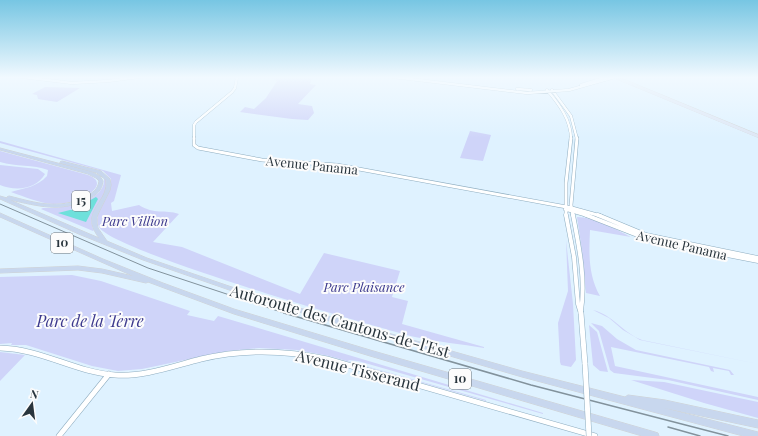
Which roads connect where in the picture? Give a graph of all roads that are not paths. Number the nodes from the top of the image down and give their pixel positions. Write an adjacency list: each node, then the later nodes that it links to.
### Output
1 (227, 97): 14 (street, Avenue Panama)
2 (554, 97): 8 (street)
3 (556, 97): 9 (street)
4 (665, 97): 6 (main road)
5 (670, 97): 10 (main road)
6 (674, 101): 7 (main road); 10 (main road)
7 (679, 108)
8 (566, 116): 9 (street); 14 (street)
9 (571, 116): 15 (street)
10 (757, 134)
11 (0, 145): 17 (highway)
12 (0, 149): 13 (highway, 15)
13 (0, 196): 17 (highway, Autoroute des Cantons-de-l'Est / 10)
14 (564, 208): 15 (street, Avenue Panama); 22 (street)
15 (572, 210): 18 (street, Avenue Panama); 19 (street, Avenue Panama); 22 (street)
16 (0, 215): 21 (highway, Autoroute des Cantons-de-l'Est / 10)
17 (105, 243): 25 (highway, Autoroute des Cantons-de-l'Est / 10)
18 (758, 258)
19 (758, 261)
20 (0, 271): 21 (highway)
21 (161, 285): 30 (highway, Autoroute des Cantons-de-l'Est / 10)
22 (581, 311): 28 (street, bridge)
23 (0, 348): 24 (street, Avenue Tisserand)
24 (109, 374): 27 (street); 29 (street, Avenue Tisserand)
25 (607, 396): 26 (highway); 31 (highway, Autoroute des Cantons-de-l'Est / 10)
26 (758, 424)
27 (59, 436)
28 (589, 436)
29 (595, 436)
30 (655, 436)
31 (758, 436)

